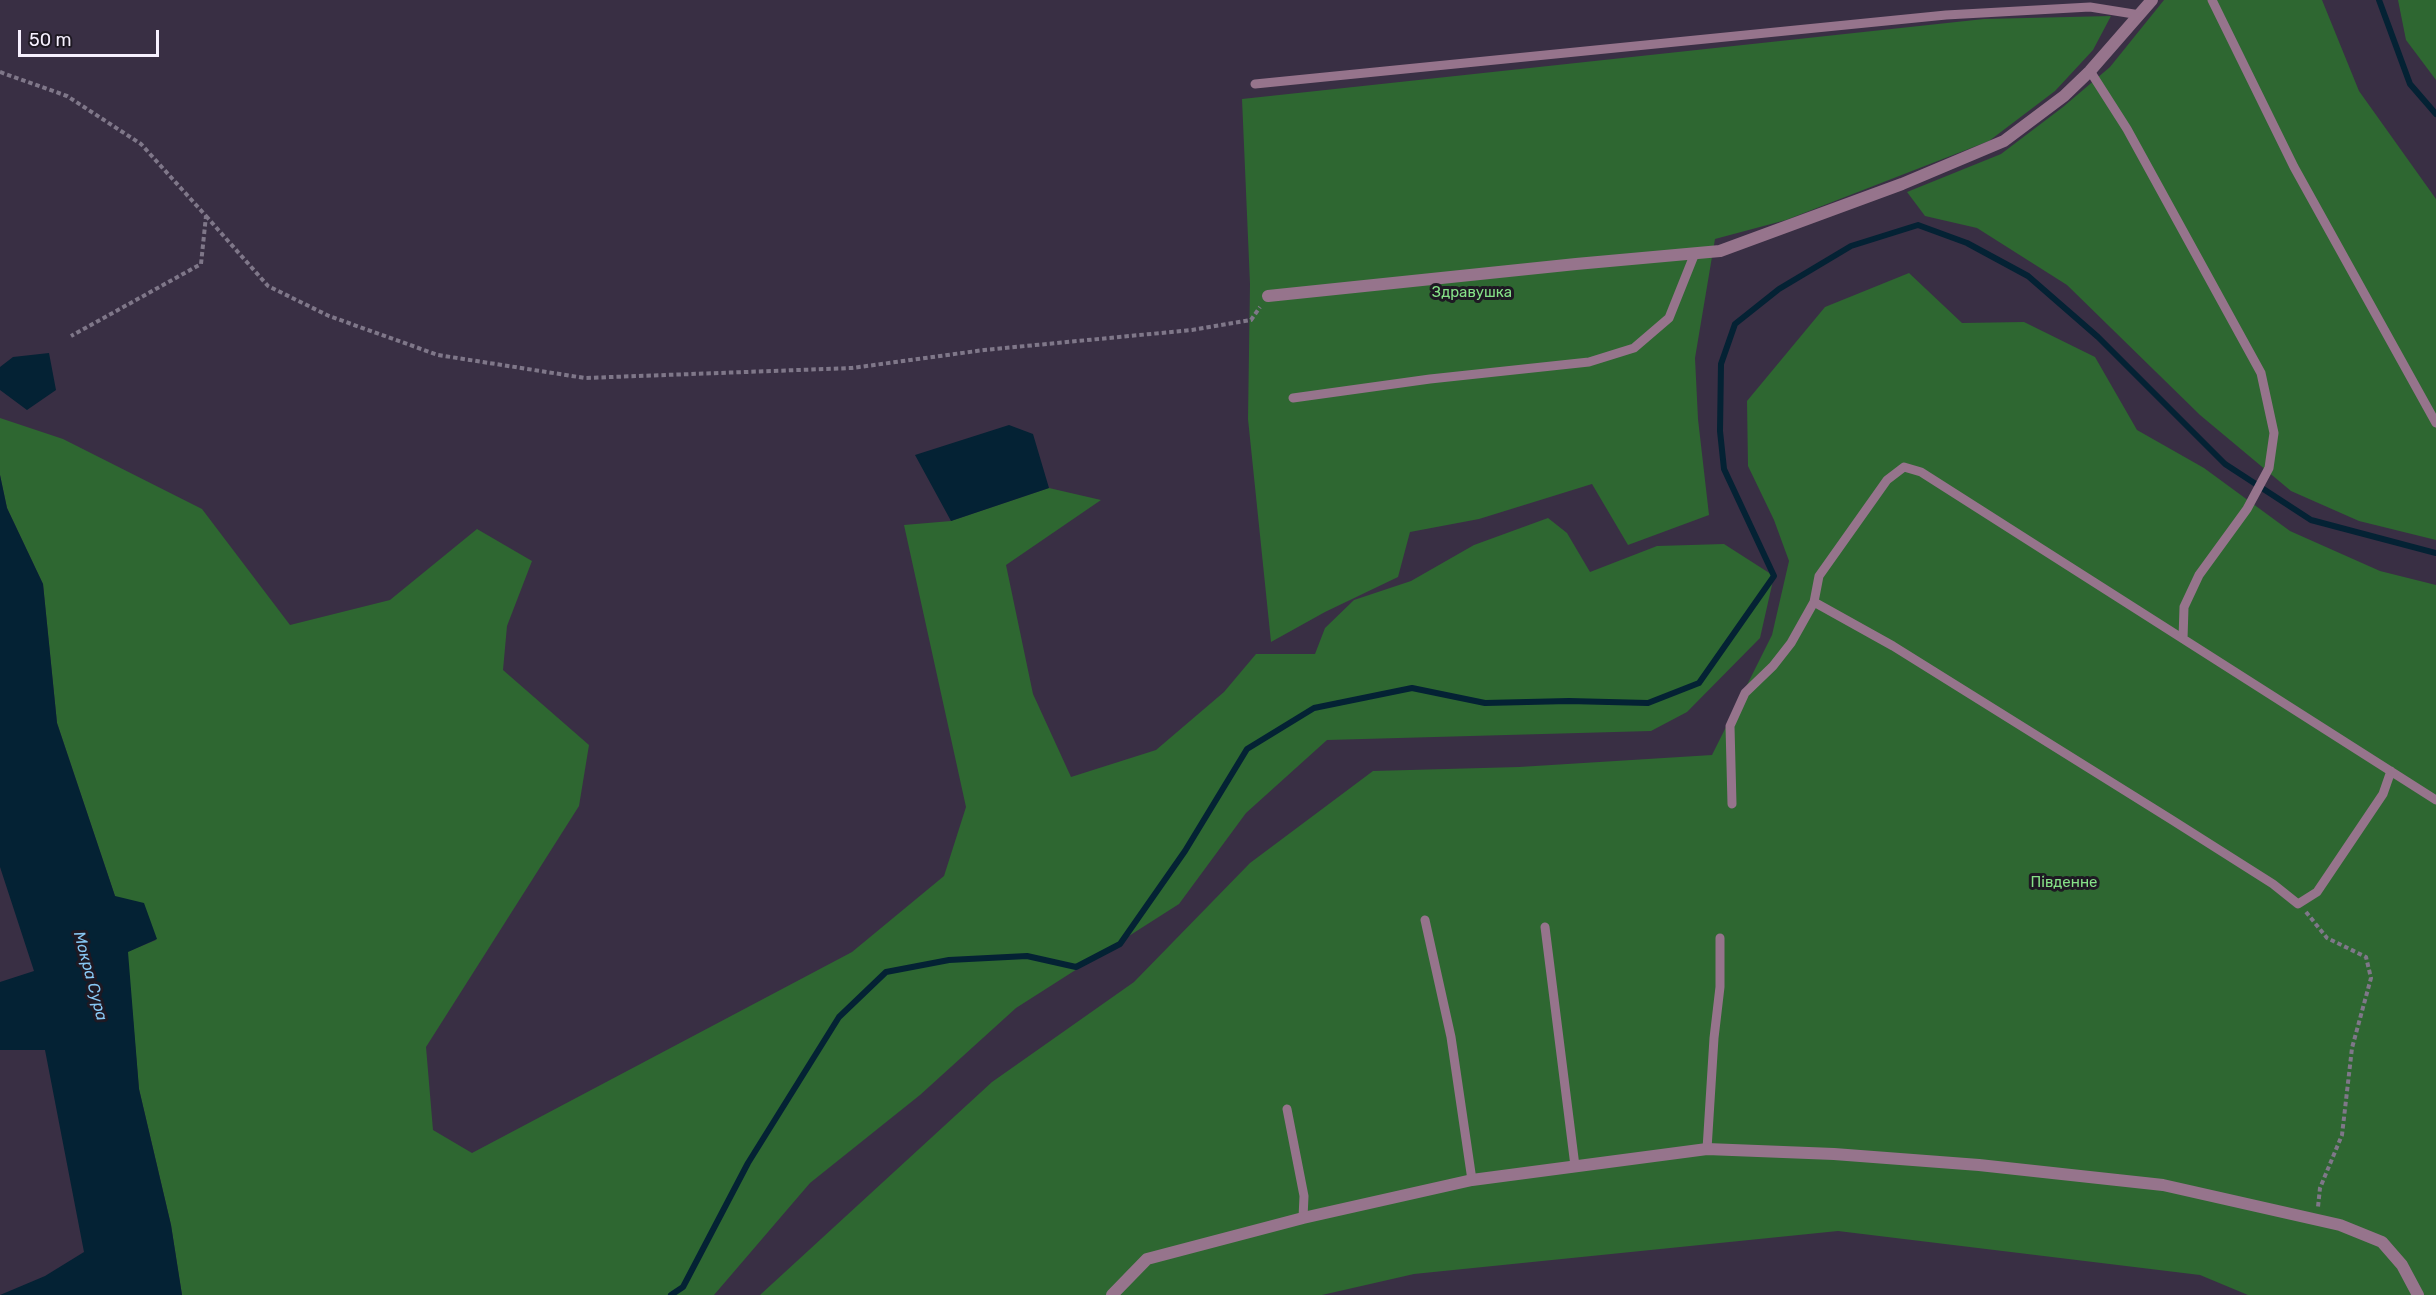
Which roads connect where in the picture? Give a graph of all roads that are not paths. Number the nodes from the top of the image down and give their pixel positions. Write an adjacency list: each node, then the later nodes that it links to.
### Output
1 (2152, 0): 3 (street)
2 (2212, 0): 9 (lane)
3 (2140, 15): 4 (street); 5 (lane)
4 (2090, 71): 6 (street); 11 (lane)
5 (1255, 84)
6 (1695, 253): 7 (street); 8 (lane)
7 (1268, 296)
8 (1293, 398)
9 (2436, 423)
10 (1814, 602): 11 (lane); 12 (lane); 14 (lane)
11 (2183, 639): 12 (lane)
12 (2391, 771): 13 (lane)
13 (2436, 800)
14 (1732, 804)
15 (1425, 920): 21 (lane)
16 (1545, 927): 20 (lane)
17 (1720, 938): 19 (lane)
18 (1287, 1109): 22 (lane)
19 (1707, 1149): 20 (street); 24 (street)
20 (1575, 1166): 21 (street)
21 (1472, 1180): 22 (street)
22 (1303, 1218): 23 (street)
23 (1112, 1295)
24 (2418, 1295)

